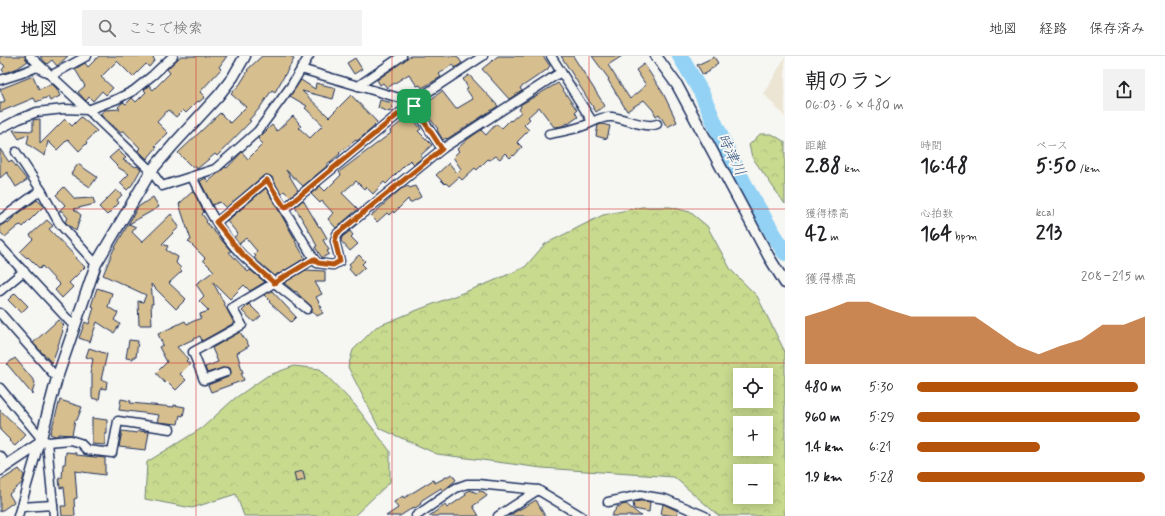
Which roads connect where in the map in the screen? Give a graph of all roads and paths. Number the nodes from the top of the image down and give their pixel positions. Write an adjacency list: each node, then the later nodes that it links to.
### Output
1 (30, 56): 12 (street)
2 (86, 56): 12 (street)
3 (173, 56): 16 (street)
4 (245, 56): 23 (street)
5 (309, 56): 10 (street)
6 (402, 56): 14 (street)
7 (483, 56): 15 (street)
8 (551, 56): 11 (street)
9 (656, 56): 34 (street)
10 (301, 70): 14 (street); 24 (street)
11 (561, 72): 17 (street); 21 (street)
12 (52, 75): 13 (street); 16 (street)
13 (0, 80)
14 (358, 86): 15 (street)
15 (413, 102): 21 (street); 26 (street)
16 (88, 110): 19 (street); 23 (street)
17 (592, 121): 18 (street); 20 (street)
18 (657, 124)
19 (0, 129)
20 (549, 134)
21 (442, 149): 30 (street)
22 (16, 152): 25 (street)
23 (151, 171): 24 (street); 31 (street)
24 (192, 177): 28 (street)
25 (41, 190): 27 (street); 31 (street)
26 (285, 208): 28 (street); 30 (street)
27 (0, 220)
28 (216, 222): 33 (street)
29 (0, 246): 32 (street)
30 (314, 259): 33 (street)
31 (96, 264): 38 (street)
32 (24, 271): 35 (street); 38 (street)
33 (274, 283): 36 (street); 39 (street)
34 (785, 283)
35 (0, 291)
36 (306, 309)
37 (0, 313): 40 (street)
38 (74, 326): 40 (street)
39 (226, 372)
40 (57, 378): 43 (street)
41 (0, 388): 43 (street)
42 (170, 429): 43 (street)
43 (42, 441): 45 (street); 48 (street); 49 (street)
44 (0, 456): 45 (street)
45 (4, 467)
46 (538, 490): 52 (street); 53 (street); 54 (street)
47 (608, 502): 55 (street)
48 (53, 505): 49 (street); 51 (street)
49 (21, 507): 50 (street)
50 (18, 516)
51 (54, 516)
52 (416, 516)
53 (498, 516)
54 (579, 516)
55 (705, 516)

